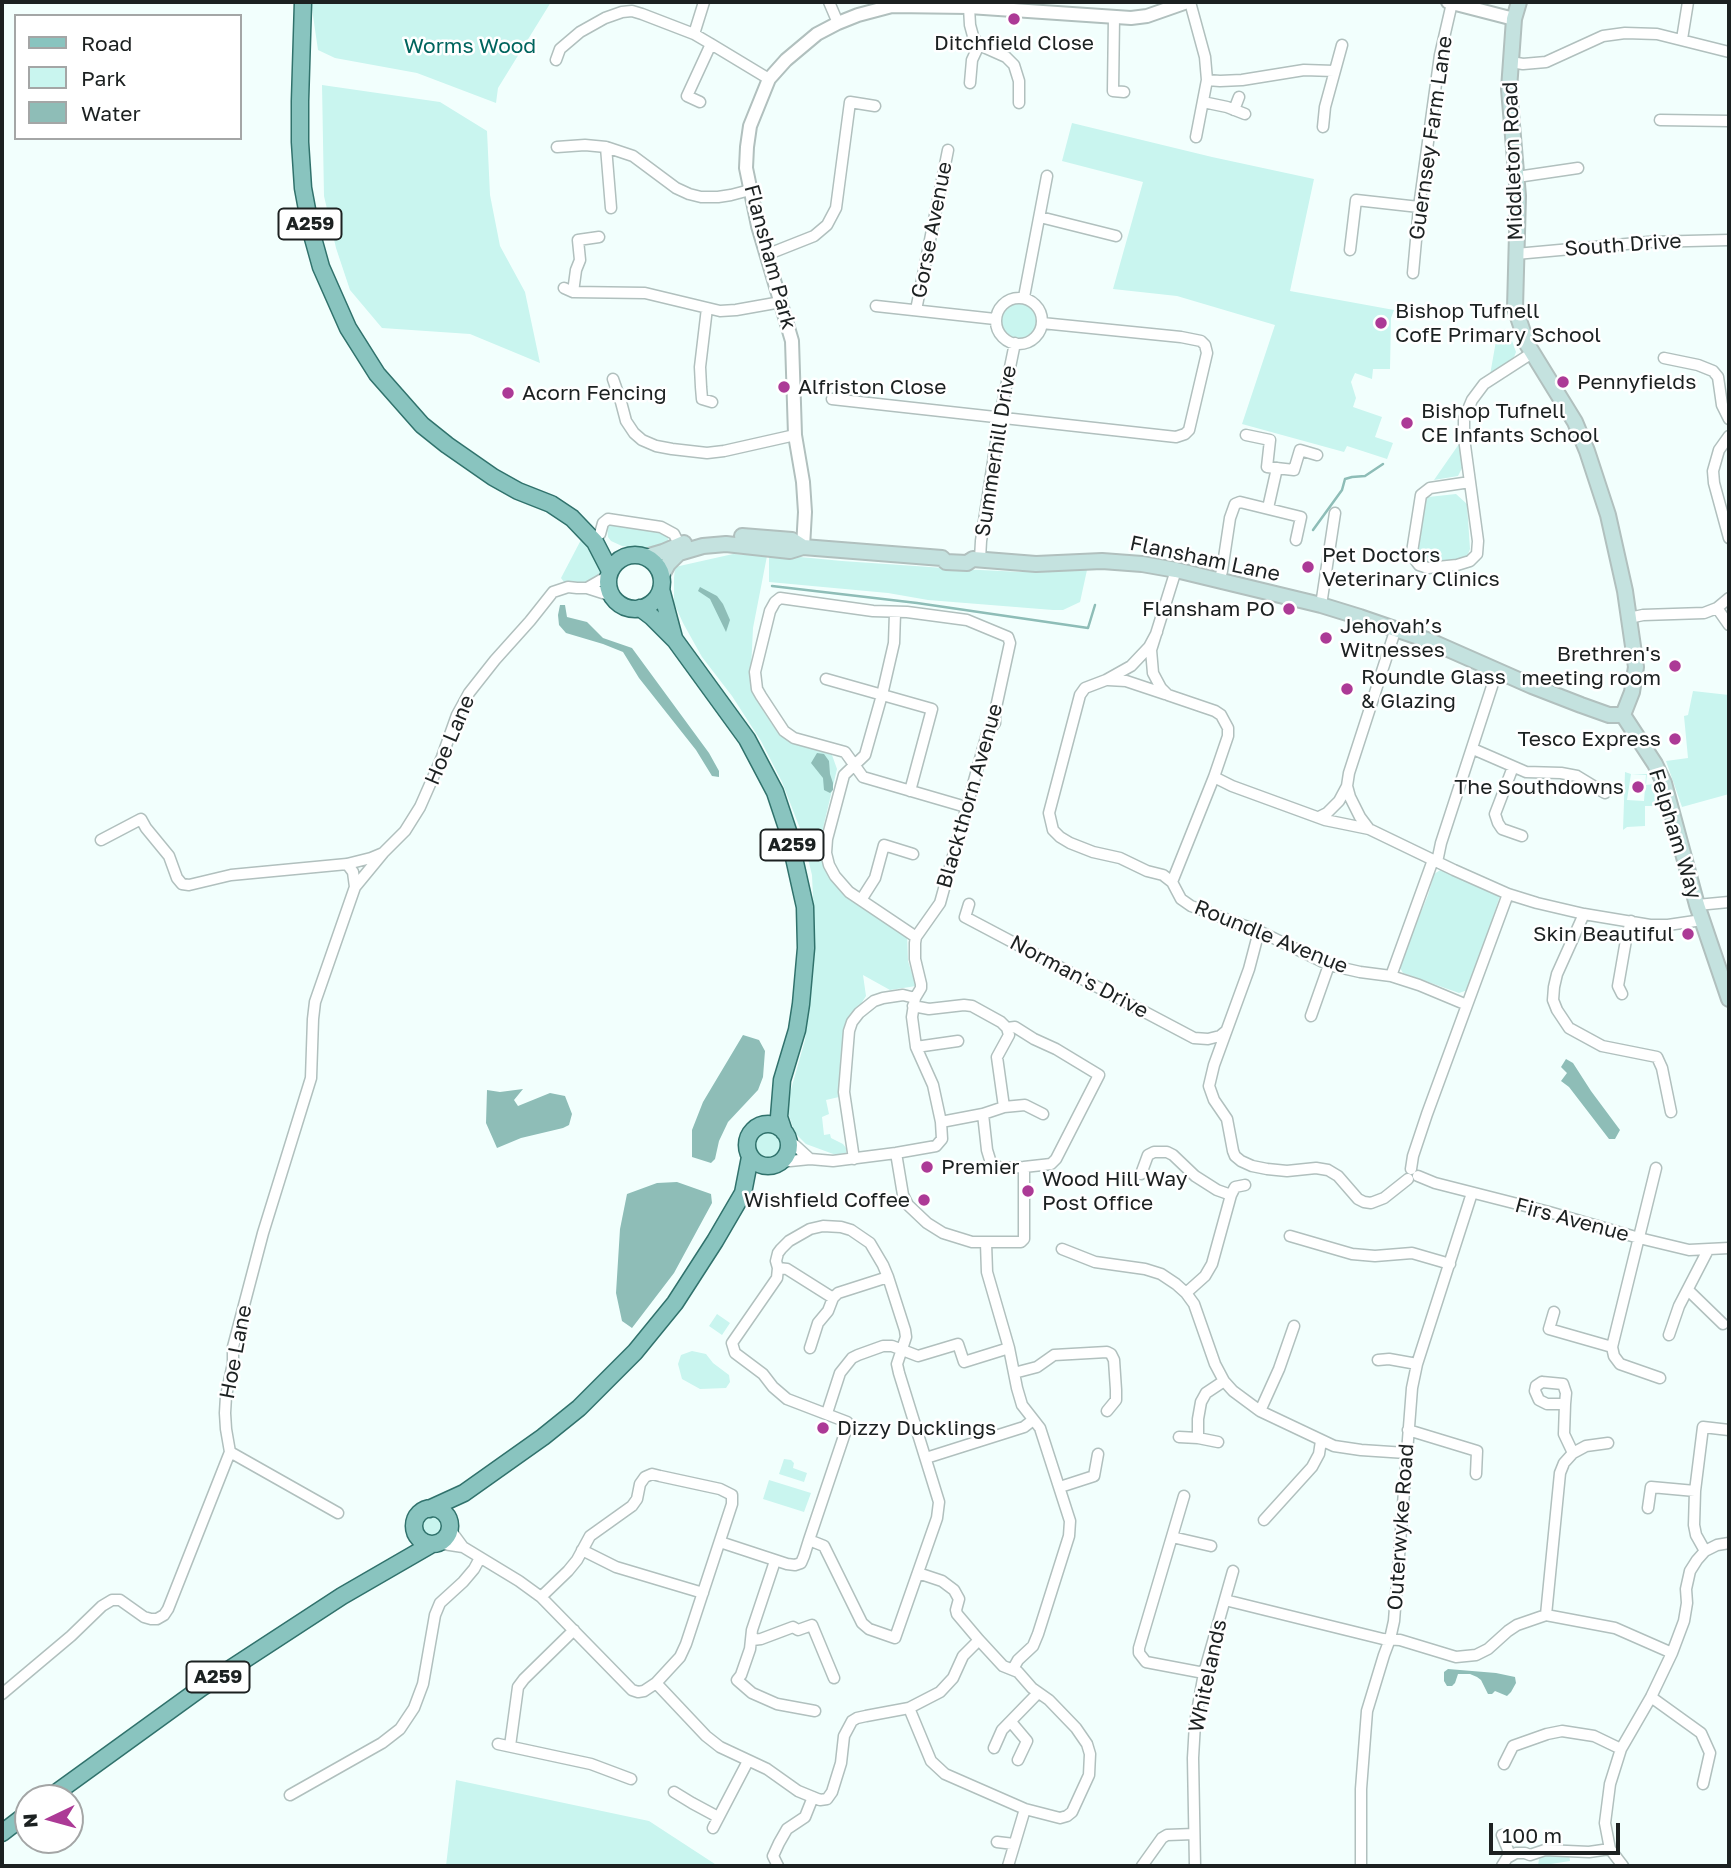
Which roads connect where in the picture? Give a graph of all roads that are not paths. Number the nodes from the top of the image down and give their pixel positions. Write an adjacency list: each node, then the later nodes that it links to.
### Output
1 (303, 2): 77 (main road, A259)
2 (704, 2): 15 (street)
3 (829, 2): 14 (street)
4 (1188, 2): 12 (street, Flansham Park); 25 (street)
5 (1450, 2): 13 (street); 46 (street, Guernsey Farm Lane)
6 (1519, 2): 13 (main road, Middleton Road)
7 (1688, 2): 16 (street)
8 (904, 3): 11 (street, Flansham Park); 14 (street, Flansham Park)
9 (1014, 5): 11 (street, Flansham Park); 12 (street, Flansham Park)
10 (622, 7): 15 (street); 21 (street)
11 (969, 7): 19 (street)
12 (1114, 17): 27 (street)
13 (1514, 19): 22 (main road, Middleton Road)
14 (838, 23): 24 (street, Flansham Park)
15 (694, 34): 17 (street)
16 (1682, 39): 20 (street); 22 (street)
17 (711, 44): 24 (street); 29 (street)
18 (1342, 45): 23 (street)
19 (979, 46): 26 (street); 31 (street)
20 (1729, 52)
21 (556, 60)
22 (1511, 62): 44 (main road, Middleton Road)
23 (1334, 71): 25 (street); 37 (street)
24 (769, 79): 45 (street, Flansham Park)
25 (1208, 80): 30 (street)
26 (970, 83)
27 (1124, 92)
28 (1239, 97): 33 (street)
29 (700, 102)
30 (1203, 102): 33 (street); 38 (street)
31 (1019, 103)
32 (875, 106): 54 (street)
33 (1234, 110): 34 (street)
34 (1245, 114)
35 (1660, 120): 36 (street)
36 (1729, 121)
37 (1323, 127)
38 (1196, 138)
39 (606, 147): 40 (street); 45 (street); 47 (street)
40 (557, 148)
41 (948, 150): 60 (street, Gorse Avenue)
42 (1578, 168): 44 (street)
43 (1047, 176): 48 (street)
44 (1517, 177): 53 (main road, Middleton Road)
45 (750, 190): 54 (street, Flansham Park)
46 (1419, 207): 52 (street); 55 (street, Guernsey Farm Lane)
47 (611, 208)
48 (1040, 217): 49 (street); 56 (street)
49 (1116, 236)
50 (599, 237): 59 (street)
51 (1729, 240): 53 (street, South Drive)
52 (1350, 250)
53 (1516, 254): 64 (main road, Middleton Road)
54 (766, 255): 57 (street, Flansham Park)
55 (1412, 273)
56 (1024, 297): 61 (street); 62 (street)
57 (781, 302): 59 (street); 71 (street, Flansham Park)
58 (876, 306): 60 (street)
59 (706, 308): 68 (street)
60 (916, 310): 61 (street)
61 (995, 319): 63 (street)
62 (1042, 323): 63 (street); 69 (street)
63 (1015, 344): 69 (street, Summerhill Drive)
64 (1532, 353): 76 (street); 99 (main road, Middleton Road)
65 (1664, 359): 70 (street)
66 (613, 379): 71 (street)
67 (832, 399): 69 (street)
68 (712, 401)
69 (1000, 416): 87 (street, Summerhill Drive)
70 (1729, 419)
71 (794, 435): 84 (street, Flansham Park)
72 (1246, 435): 75 (street)
73 (1729, 436): 81 (street)
74 (1317, 455): 75 (street)
75 (1277, 468): 78 (street)
76 (1470, 482): 76 (street)
77 (551, 504): 80 (main road, A259); 89 (main road, A259)
78 (1268, 508): 82 (street); 90 (street)
79 (1335, 513): 95 (street)
80 (600, 534): 83 (street); 85 (main road, A259)
81 (1729, 538)
82 (1296, 540)
83 (679, 544): 84 (main road, Flansham Lane); 86 (main road, Flansham Lane)
84 (803, 547): 87 (main road, Flansham Lane); 91 (main road, Flansham Lane)
85 (628, 555): 86 (main road); 89 (main road)
86 (646, 557): 91 (main road)
87 (977, 559): 88 (main road, Flansham Lane)
88 (1176, 570): 90 (main road, Flansham Lane); 102 (street)
89 (609, 574): 92 (street, Hoe Lane); 93 (main road)
90 (1219, 581): 95 (main road, Flansham Lane)
91 (661, 583): 96 (main road); 103 (main road, A259)
92 (587, 588): 93 (street, Hoe Lane); 122 (street, Hoe Lane)
93 (612, 596): 96 (main road)
94 (1729, 598): 97 (street)
95 (1321, 605): 101 (main road, Flansham Lane)
96 (640, 608): 103 (main road, A259)
97 (1717, 608): 99 (street); 100 (street)
98 (895, 613): 107 (street); 111 (street, Blackthorn Avenue); 117 (street, Blackthorn Avenue)
99 (1629, 618): 109 (main road, Middleton Road)
100 (1729, 625)
101 (1396, 628): 104 (main road, Flansham Lane); 114 (street)
102 (1157, 632): 106 (street, Roundle Avenue); 108 (street)
103 (675, 640): 151 (main road, A259)
104 (1497, 671): 109 (main road, Flansham Lane); 110 (street)
105 (826, 679): 107 (street)
106 (1106, 680): 108 (street); 126 (street, Roundle Avenue)
107 (882, 695): 111 (street); 115 (street)
108 (1168, 695): 113 (street)
109 (1623, 715): 132 (main road, Felpham Way)
110 (1473, 749): 112 (street); 124 (street)
111 (854, 765): 115 (street); 129 (street)
112 (1513, 767): 116 (street); 120 (street)
113 (1214, 777): 118 (street); 126 (street)
114 (1348, 786): 118 (street); 119 (street)
115 (910, 791): 117 (street)
116 (1605, 793)
117 (966, 807): 137 (street, Blackthorn Avenue)
118 (1319, 817): 119 (street)
119 (1369, 829): 124 (street)
120 (1522, 836)
121 (101, 839): 125 (street, Hoe Lane)
122 (383, 853): 125 (street, Hoe Lane); 127 (street, Hoe Lane)
123 (913, 854): 129 (street)
124 (1435, 861): 128 (street); 139 (street)
125 (348, 864): 127 (street)
126 (1172, 882): 136 (street, Roundle Avenue)
127 (355, 887): 209 (street, Hoe Lane)
128 (1508, 894): 133 (street); 143 (street)
129 (861, 900): 137 (street)
130 (1729, 902): 132 (street)
131 (969, 904): 147 (street, Norman's Drive)
132 (1697, 905): 134 (main road, Felpham Way)
133 (1584, 914): 135 (street); 153 (street)
134 (1702, 920): 135 (street); 141 (main road, Felpham Way)
135 (1631, 921): 140 (street)
136 (1258, 931): 138 (street, Roundle Avenue); 146 (street)
137 (916, 937): 142 (street)
138 (1329, 965): 139 (street, Roundle Avenue); 144 (street)
139 (1391, 975): 143 (street, Roundle Avenue)
140 (1622, 994)
141 (1729, 999)
142 (914, 1002): 145 (street); 149 (street); 161 (street)
143 (1467, 1005): 167 (street)
144 (1311, 1016)
145 (1007, 1028): 152 (street); 164 (street)
146 (1226, 1031): 147 (street); 150 (street)
147 (1194, 1038): 150 (street, Norman's Drive)
148 (958, 1041): 149 (street)
149 (916, 1047): 156 (street)
150 (1214, 1065): 167 (street)
151 (782, 1080): 157 (main road, A259); 158 (main road, A259)
152 (1004, 1107): 154 (street); 155 (street)
153 (1671, 1112)
154 (983, 1114): 156 (street); 164 (street)
155 (1042, 1114)
156 (941, 1122): 159 (street)
157 (759, 1126): 158 (main road); 160 (main road)
158 (786, 1135): 162 (street); 163 (main road)
159 (896, 1153): 161 (street); 174 (street)
160 (750, 1157): 163 (main road); 169 (main road)
161 (854, 1158): 162 (street)
162 (810, 1159): 163 (street)
163 (777, 1164): 169 (main road)
164 (1024, 1167): 174 (street)
165 (1656, 1168): 173 (street)
166 (1141, 1174): 171 (street)
167 (1412, 1175): 170 (street, Firs Avenue)
168 (1245, 1185): 171 (street)
169 (743, 1193): 217 (main road)
170 (1472, 1193): 173 (street, Firs Avenue); 178 (street, Outerwyke Road)
171 (1231, 1195): 182 (street)
172 (1290, 1237): 178 (street)
173 (1639, 1238): 177 (street, Firs Avenue); 188 (street)
174 (985, 1243): 190 (street)
175 (1729, 1248): 177 (street, Firs Avenue)
176 (1062, 1249): 182 (street)
177 (1707, 1250): 181 (street)
178 (1450, 1264): 193 (street, Outerwyke Road)
179 (778, 1268): 180 (street); 183 (street); 200 (street)
180 (888, 1277): 183 (street); 191 (street)
181 (1688, 1290): 185 (street); 187 (street)
182 (1186, 1293): 196 (street)
183 (833, 1298): 189 (street)
184 (1554, 1312): 188 (street)
185 (1723, 1324)
186 (1294, 1326): 199 (street)
187 (1669, 1335)
188 (1612, 1347): 195 (street)
189 (810, 1348)
190 (1009, 1348): 191 (street); 194 (street)
191 (902, 1349): 200 (street); 213 (street)
192 (1378, 1360): 193 (street)
193 (1417, 1364): 202 (street, Outerwyke Road)
194 (1014, 1373): 198 (street); 201 (street)
195 (1660, 1378)
196 (1224, 1381): 199 (street); 205 (street)
197 (1565, 1404): 211 (street)
198 (1107, 1411)
199 (1260, 1411): 206 (street)
200 (827, 1413): 226 (street)
201 (1033, 1420): 213 (street); 215 (street)
202 (1408, 1430): 210 (street, Outerwyke Road); 214 (street)
203 (1729, 1430): 216 (street)
204 (1179, 1437): 205 (street)
205 (1198, 1438): 207 (street)
206 (1321, 1441): 210 (street); 222 (street)
207 (1218, 1442)
208 (1608, 1443): 211 (street)
209 (230, 1452): 221 (street); 253 (street, Hoe Lane)
210 (1406, 1453): 244 (street, Outerwyke Road)
211 (1573, 1453): 242 (street)
212 (1098, 1454): 215 (street)
213 (926, 1458): 238 (street)
214 (1476, 1474)
215 (1060, 1488): 248 (street)
216 (1695, 1491): 219 (street); 233 (street)
217 (464, 1493): 220 (main road); 223 (main road)
218 (1184, 1496): 225 (street)
219 (1648, 1508)
220 (429, 1509): 223 (main road); 224 (main road)
221 (338, 1513)
222 (1264, 1520)
223 (448, 1523): 229 (main road); 231 (street)
224 (414, 1531): 229 (main road); 236 (main road, A259)
225 (1172, 1537): 230 (street); 249 (street)
226 (809, 1540): 235 (street); 238 (street)
227 (720, 1542): 232 (street); 235 (street); 239 (street)
228 (1729, 1543): 233 (street)
229 (435, 1544): 231 (street); 236 (main road, A259)
230 (1211, 1546)
231 (463, 1547): 234 (street)
232 (582, 1550): 239 (street); 240 (street)
233 (1705, 1551): 247 (street)
234 (480, 1558): 240 (street); 269 (street)
235 (775, 1561): 245 (street)
236 (393, 1566): 266 (main road, A259)
237 (1233, 1571): 241 (street, Whitelands)
238 (918, 1573): 246 (street)
239 (703, 1593): 251 (street)
240 (541, 1597): 243 (street)
241 (1225, 1600): 244 (street); 249 (street, Whitelands)
242 (1546, 1615): 244 (street); 247 (street)
243 (574, 1630): 251 (street); 259 (street)
244 (1390, 1639): 284 (street, Outerwyke Road)
245 (752, 1640): 250 (street); 256 (street)
246 (979, 1640): 248 (street); 255 (street)
247 (1672, 1653): 254 (street)
248 (1013, 1669): 252 (street)
249 (1204, 1673): 274 (street, Whitelands)
250 (834, 1678)
251 (656, 1683): 263 (street)
252 (1038, 1693): 257 (street); 271 (street)
253 (2, 1694)
254 (1651, 1697): 261 (street); 267 (street)
255 (909, 1708): 270 (street); 271 (street)
256 (815, 1711)
257 (1011, 1723): 260 (street); 262 (street)
258 (498, 1744): 259 (street)
259 (510, 1746): 265 (street)
260 (994, 1748)
261 (1620, 1749): 264 (street); 278 (street)
262 (1018, 1760)
263 (748, 1762): 270 (street); 272 (street)
264 (1504, 1764)
265 (631, 1779)
266 (68, 1784)
267 (1703, 1784)
268 (674, 1792): 272 (street)
269 (290, 1796)
270 (813, 1797): 280 (street)
271 (1025, 1809): 277 (street)
272 (718, 1816): 273 (street)
273 (713, 1828)
274 (1194, 1834): 282 (street); 283 (street, Whitelands)
275 (1502, 1835): 279 (street)
276 (997, 1842): 277 (street)
277 (1014, 1844): 281 (street)
278 (1610, 1849): 279 (street); 286 (street)
279 (1510, 1855): 285 (street)
280 (778, 1866)
281 (1007, 1866)
282 (1142, 1866)
283 (1195, 1866)
284 (1360, 1866)
285 (1502, 1866)
286 (1623, 1866)

